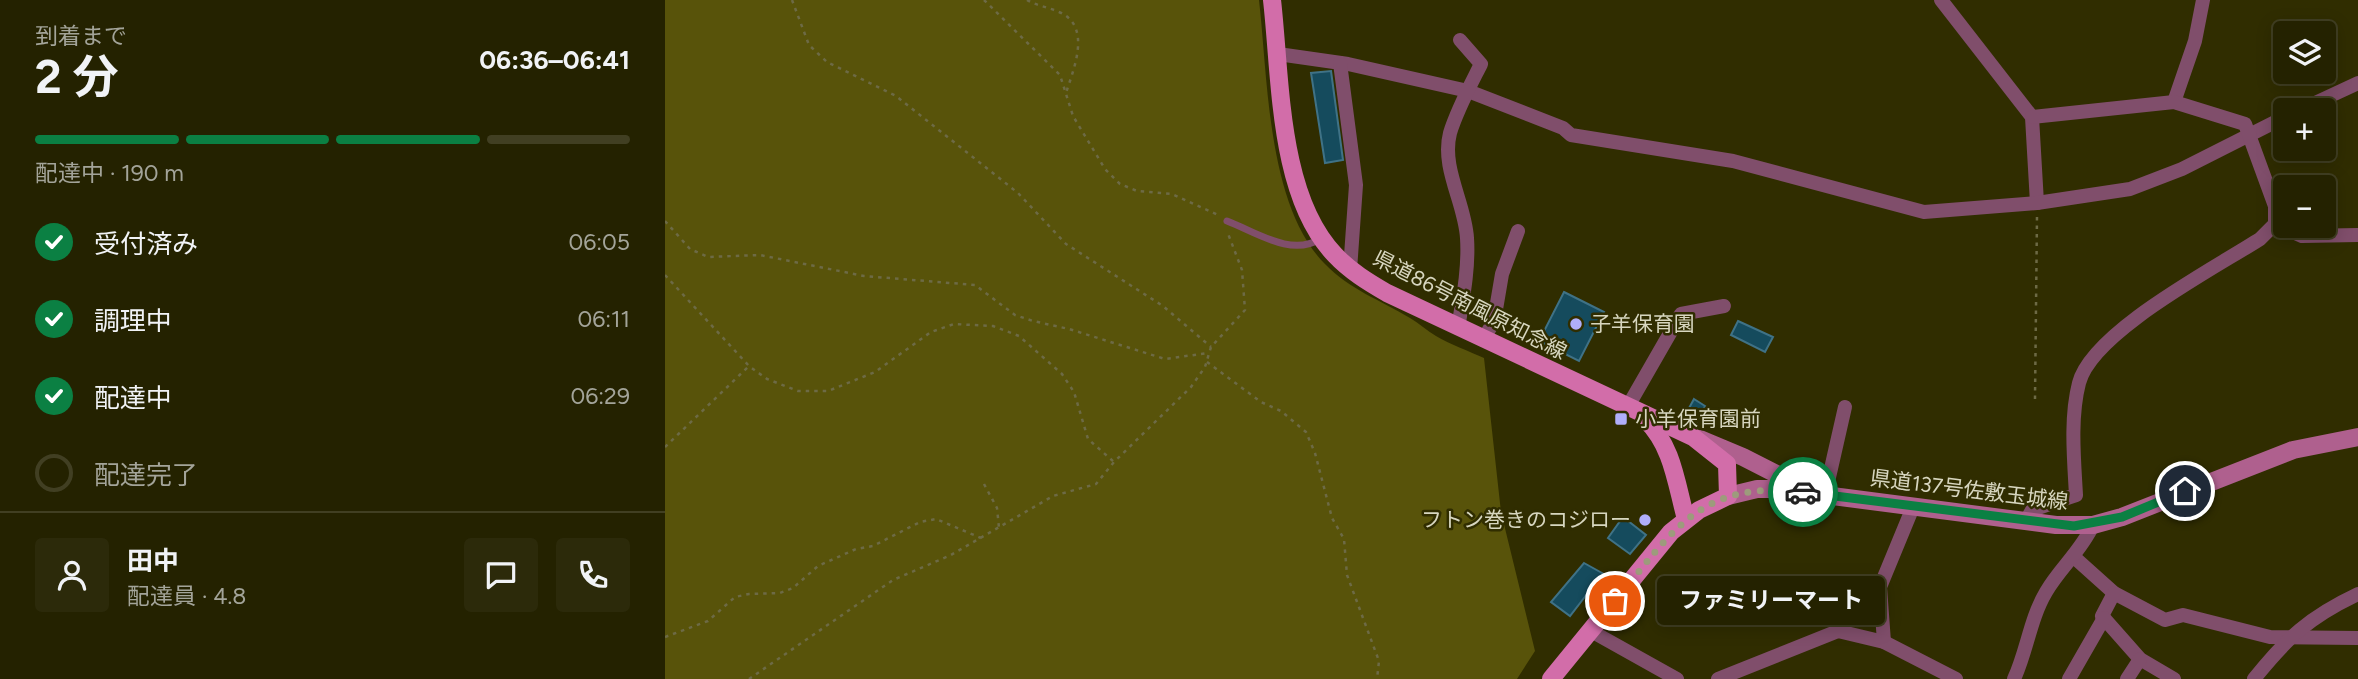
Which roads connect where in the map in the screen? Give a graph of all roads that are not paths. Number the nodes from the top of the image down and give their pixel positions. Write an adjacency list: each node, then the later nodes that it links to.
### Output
1 (1272, 0): 5 (main road, 県道86号南風原知念線)
2 (1941, 0): 11 (street)
3 (2203, 0): 10 (street)
4 (1460, 40): 8 (street)
5 (1278, 54): 6 (street); 21 (main road, 県道86号南風原知念線)
6 (1340, 63): 8 (street); 22 (street)
7 (2358, 83): 9 (street)
8 (1468, 91): 15 (street); 24 (street)
9 (2326, 98)
10 (2174, 102): 11 (street); 13 (street)
11 (2032, 117): 15 (street)
12 (2273, 124): 13 (street)
13 (2251, 136): 14 (street); 15 (street)
14 (2273, 199)
15 (2037, 202)
16 (1227, 221): 21 (lane)
17 (2273, 226): 34 (street)
18 (1518, 231): 25 (street)
19 (2336, 235): 20 (street)
20 (2358, 235)
21 (1321, 238): 22 (main road, 県道86号南風原知念線)
22 (1350, 270): 24 (main road, 県道86号南風原知念線)
23 (1724, 306): 27 (street)
24 (1458, 328): 25 (main road, 県道86号南風原知念線)
25 (1483, 340): 27 (main road, 県道86号南風原知念線)
26 (1845, 407): 30 (street)
27 (1634, 411): 28 (main road, 県道86号南風原知念線); 33 (main road, 県道86号南風原知念線)
28 (1693, 437): 30 (main road); 31 (main road, 県道86号南風原知念線)
29 (2358, 437): 35 (main road, 県道137号佐敷玉城線)
30 (1818, 494): 31 (main road, 県道137号佐敷玉城線); 32 (main road, 県道137号佐敷玉城線)
31 (1728, 496): 33 (main road)
32 (1913, 507): 34 (main road, 県道137号佐敷玉城線); 43 (street)
33 (1686, 519): 40 (main road)
34 (2026, 521): 35 (main road, 県道137号佐敷玉城線)
35 (2093, 524): 36 (street)
36 (2075, 558): 37 (street); 49 (street)
37 (2114, 593): 39 (street); 41 (street)
38 (2358, 594): 41 (street)
39 (2104, 618): 44 (street); 50 (street)
40 (1591, 631): 45 (main road); 46 (street)
41 (2288, 637): 42 (street); 53 (street)
42 (2358, 638)
43 (1884, 642): 47 (street); 48 (street)
44 (2140, 659): 51 (street); 52 (street)
45 (1551, 679)
46 (1677, 679)
47 (1718, 679)
48 (1954, 679)
49 (2014, 679)
50 (2069, 679)
51 (2127, 679)
52 (2174, 679)
53 (2254, 679)

